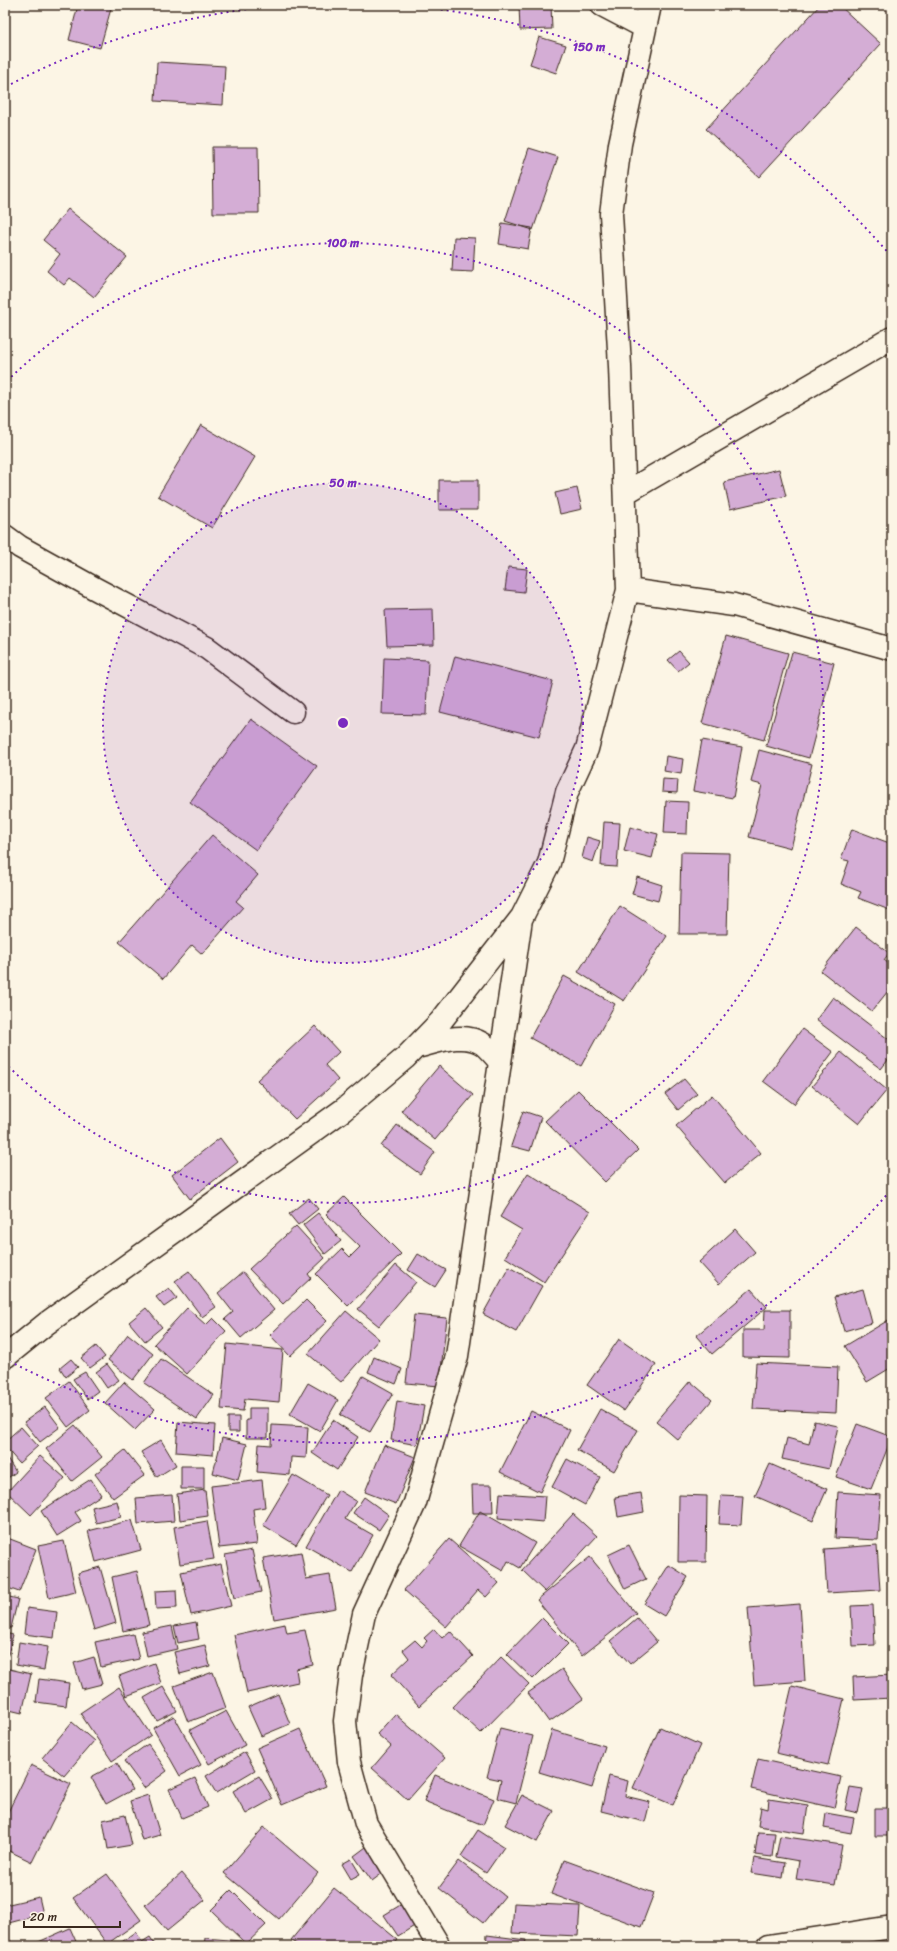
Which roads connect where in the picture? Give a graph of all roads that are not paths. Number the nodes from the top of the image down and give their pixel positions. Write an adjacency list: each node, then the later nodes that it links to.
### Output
1 (602, 5): 3 (street)
2 (650, 5): 3 (street)
3 (644, 27): 5 (street)
4 (892, 338): 5 (street)
5 (625, 493): 7 (street)
6 (5, 536): 9 (street)
7 (628, 590): 8 (street); 10 (street)
8 (892, 649)
9 (293, 712)
10 (522, 917): 11 (street); 12 (street)
11 (416, 1048): 12 (street); 13 (street)
12 (500, 1062): 15 (street)
13 (5, 1357)
14 (892, 1927): 16 (street)
15 (439, 1946)
16 (768, 1946)

